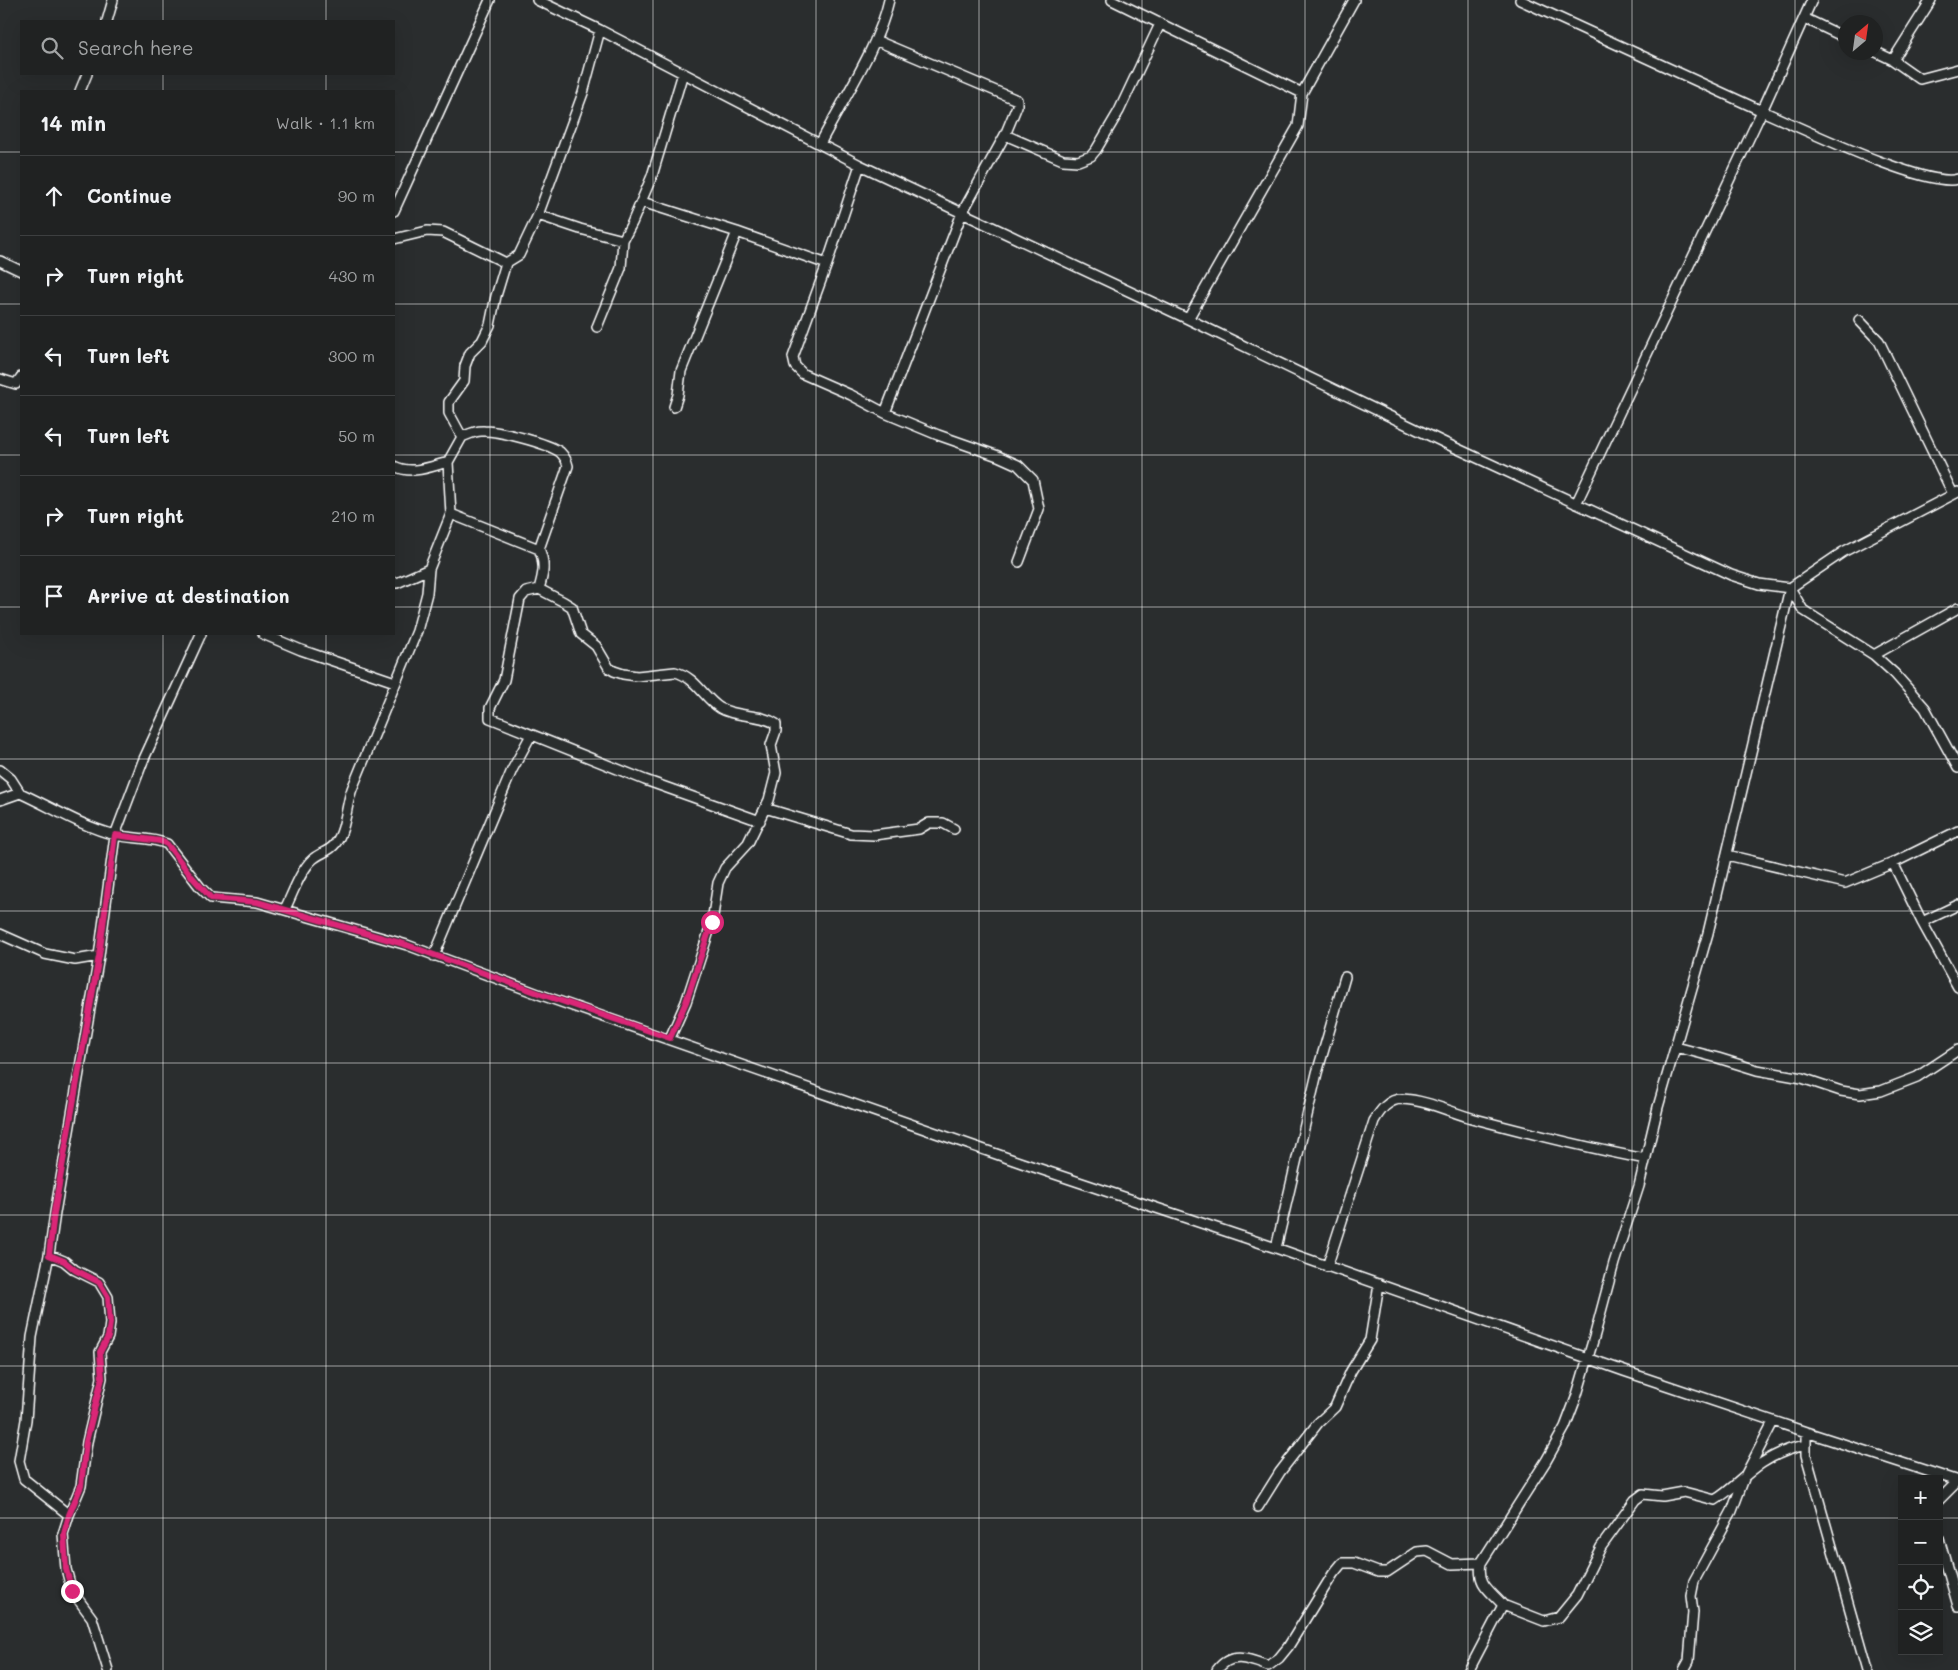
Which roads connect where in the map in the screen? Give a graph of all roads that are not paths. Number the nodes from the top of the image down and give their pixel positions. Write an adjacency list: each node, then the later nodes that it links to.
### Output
1 (113, 0): 11 (street)
2 (490, 0): 29 (street)
3 (538, 0): 13 (street)
4 (889, 0): 15 (street)
5 (1112, 0): 12 (street)
6 (1354, 0): 22 (street)
7 (1520, 0): 23 (street)
8 (1812, 0): 10 (street)
9 (1931, 0): 17 (street)
10 (1804, 18): 14 (street); 23 (street)
11 (107, 20)
12 (1160, 24): 22 (street); 24 (street)
13 (600, 30): 19 (street); 31 (street)
14 (1838, 34)
15 (875, 40): 24 (street); 25 (street)
16 (1883, 55): 17 (street)
17 (1893, 60): 18 (street)
18 (1958, 69)
19 (683, 73): 25 (street); 28 (street)
20 (87, 75): 21 (street)
21 (80, 90)
22 (1302, 93): 39 (street)
23 (1762, 112): 27 (street); 50 (street)
24 (1005, 135): 30 (street)
25 (820, 144): 26 (street)
26 (860, 165): 30 (street); 37 (street)
27 (1958, 179)
28 (642, 202): 32 (street); 34 (street)
29 (395, 209)
30 (962, 213): 39 (street); 45 (street)
31 (538, 215): 34 (street); 36 (street)
32 (737, 232): 37 (street); 44 (street)
33 (395, 239): 36 (street)
34 (623, 240): 41 (street)
35 (0, 261): 38 (street)
36 (506, 263): 46 (street)
37 (827, 264): 45 (street)
38 (20, 271)
39 (1188, 319): 50 (street)
40 (1859, 320): 49 (street)
41 (597, 327)
42 (20, 378): 43 (street)
43 (0, 379)
44 (674, 407)
45 (884, 413): 53 (street)
46 (462, 437): 47 (street); 52 (street)
47 (448, 462): 48 (street); 51 (street)
48 (395, 466)
49 (1956, 493): 56 (street)
50 (1576, 504): 56 (street)
51 (452, 514): 52 (street); 54 (street)
52 (539, 549): 57 (street)
53 (1019, 562)
54 (429, 569): 55 (street); 62 (street)
55 (395, 582)
56 (1790, 588): 61 (street); 73 (street)
57 (539, 590): 63 (street); 68 (street)
58 (1958, 608): 61 (street)
59 (201, 635): 72 (street)
60 (265, 635): 62 (street)
61 (1874, 655): 64 (street)
62 (395, 682): 76 (street)
63 (531, 735): 69 (street); 80 (street)
64 (1958, 768)
65 (0, 770): 66 (street)
66 (20, 793): 67 (street); 72 (street)
67 (0, 800)
68 (765, 808): 69 (street); 70 (street)
69 (760, 821): 83 (street)
70 (954, 829)
71 (1958, 831): 74 (street)
72 (115, 835): 76 (street); 79 (street)
73 (1727, 855): 74 (street); 84 (street)
74 (1894, 863): 77 (street)
75 (1958, 905): 77 (street)
76 (285, 909): 80 (street)
77 (1922, 922): 82 (street)
78 (0, 934): 79 (street)
79 (99, 956): 88 (street)
80 (434, 956): 83 (street)
81 (1345, 977): 87 (street)
82 (1958, 987)
83 (670, 1038): 87 (street)
84 (1676, 1048): 85 (street); 86 (street)
85 (1958, 1050)
86 (1646, 1159): 89 (street); 91 (street)
87 (1276, 1248): 89 (street)
88 (49, 1255): 99 (street); 99 (street)
89 (1327, 1267): 90 (street)
90 (1379, 1284): 91 (street); 98 (street)
91 (1587, 1358): 92 (street); 101 (street)
92 (1773, 1422): 93 (street); 95 (street)
93 (1806, 1432): 94 (street); 96 (street)
94 (1806, 1445): 95 (street); 108 (street)
95 (1745, 1476): 102 (street); 107 (street)
96 (1958, 1481): 97 (street)
97 (1943, 1496)
98 (1258, 1507)
99 (69, 1515): 104 (street)
100 (1943, 1553): 103 (street)
101 (1481, 1563): 102 (street); 105 (street)
102 (1503, 1605): 106 (street)
103 (1958, 1606)
104 (108, 1670)
105 (1217, 1670)
106 (1469, 1670)
107 (1684, 1670)
108 (1867, 1670)

